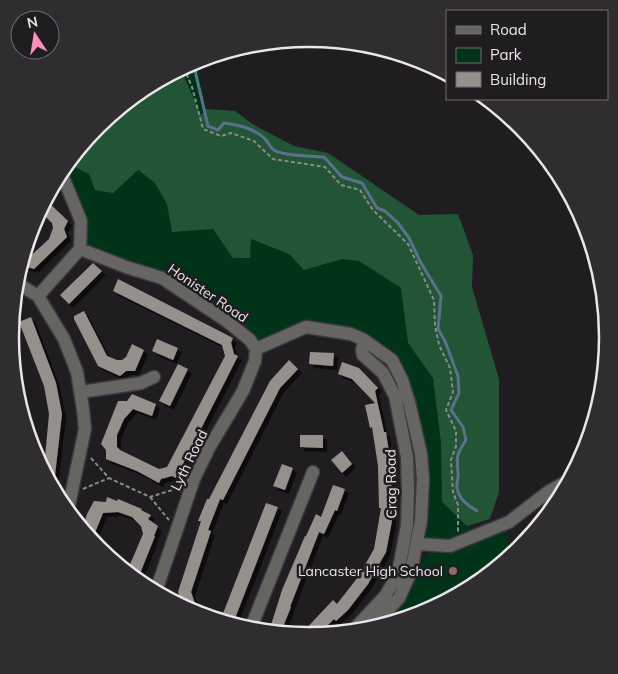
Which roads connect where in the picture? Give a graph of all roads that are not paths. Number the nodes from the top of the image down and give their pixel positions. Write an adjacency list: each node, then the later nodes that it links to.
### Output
1 (65, 181): 2 (street)
2 (80, 249): 4 (street); 6 (street, Honister Road)
3 (23, 287): 4 (street)
4 (38, 296): 8 (street)
5 (364, 340): 6 (street); 12 (street); 16 (street, Crag Road)
6 (256, 349): 13 (street, Lyth Road)
7 (154, 377): 8 (street)
8 (81, 392): 11 (street)
9 (313, 472): 15 (street)
10 (557, 487): 12 (street)
11 (70, 501)
12 (418, 544): 14 (street)
13 (158, 584)
14 (381, 618)
15 (253, 622)
16 (360, 623)

